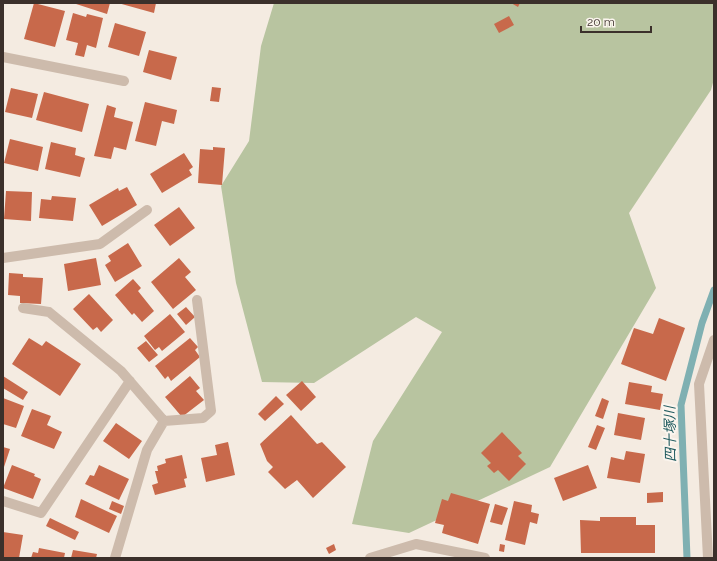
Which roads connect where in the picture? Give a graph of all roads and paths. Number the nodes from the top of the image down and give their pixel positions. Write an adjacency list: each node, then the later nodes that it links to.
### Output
1 (3, 57): 2 (street)
2 (124, 81)
3 (147, 210): 4 (street)
4 (3, 258)
5 (197, 300): 9 (street)
6 (22, 308): 8 (street)
7 (714, 340): 14 (street)
8 (130, 382): 9 (street); 10 (street)
9 (164, 421): 12 (street)
10 (3, 501)
11 (479, 557): 13 (street)
12 (115, 558)
13 (370, 558)
14 (708, 558)

